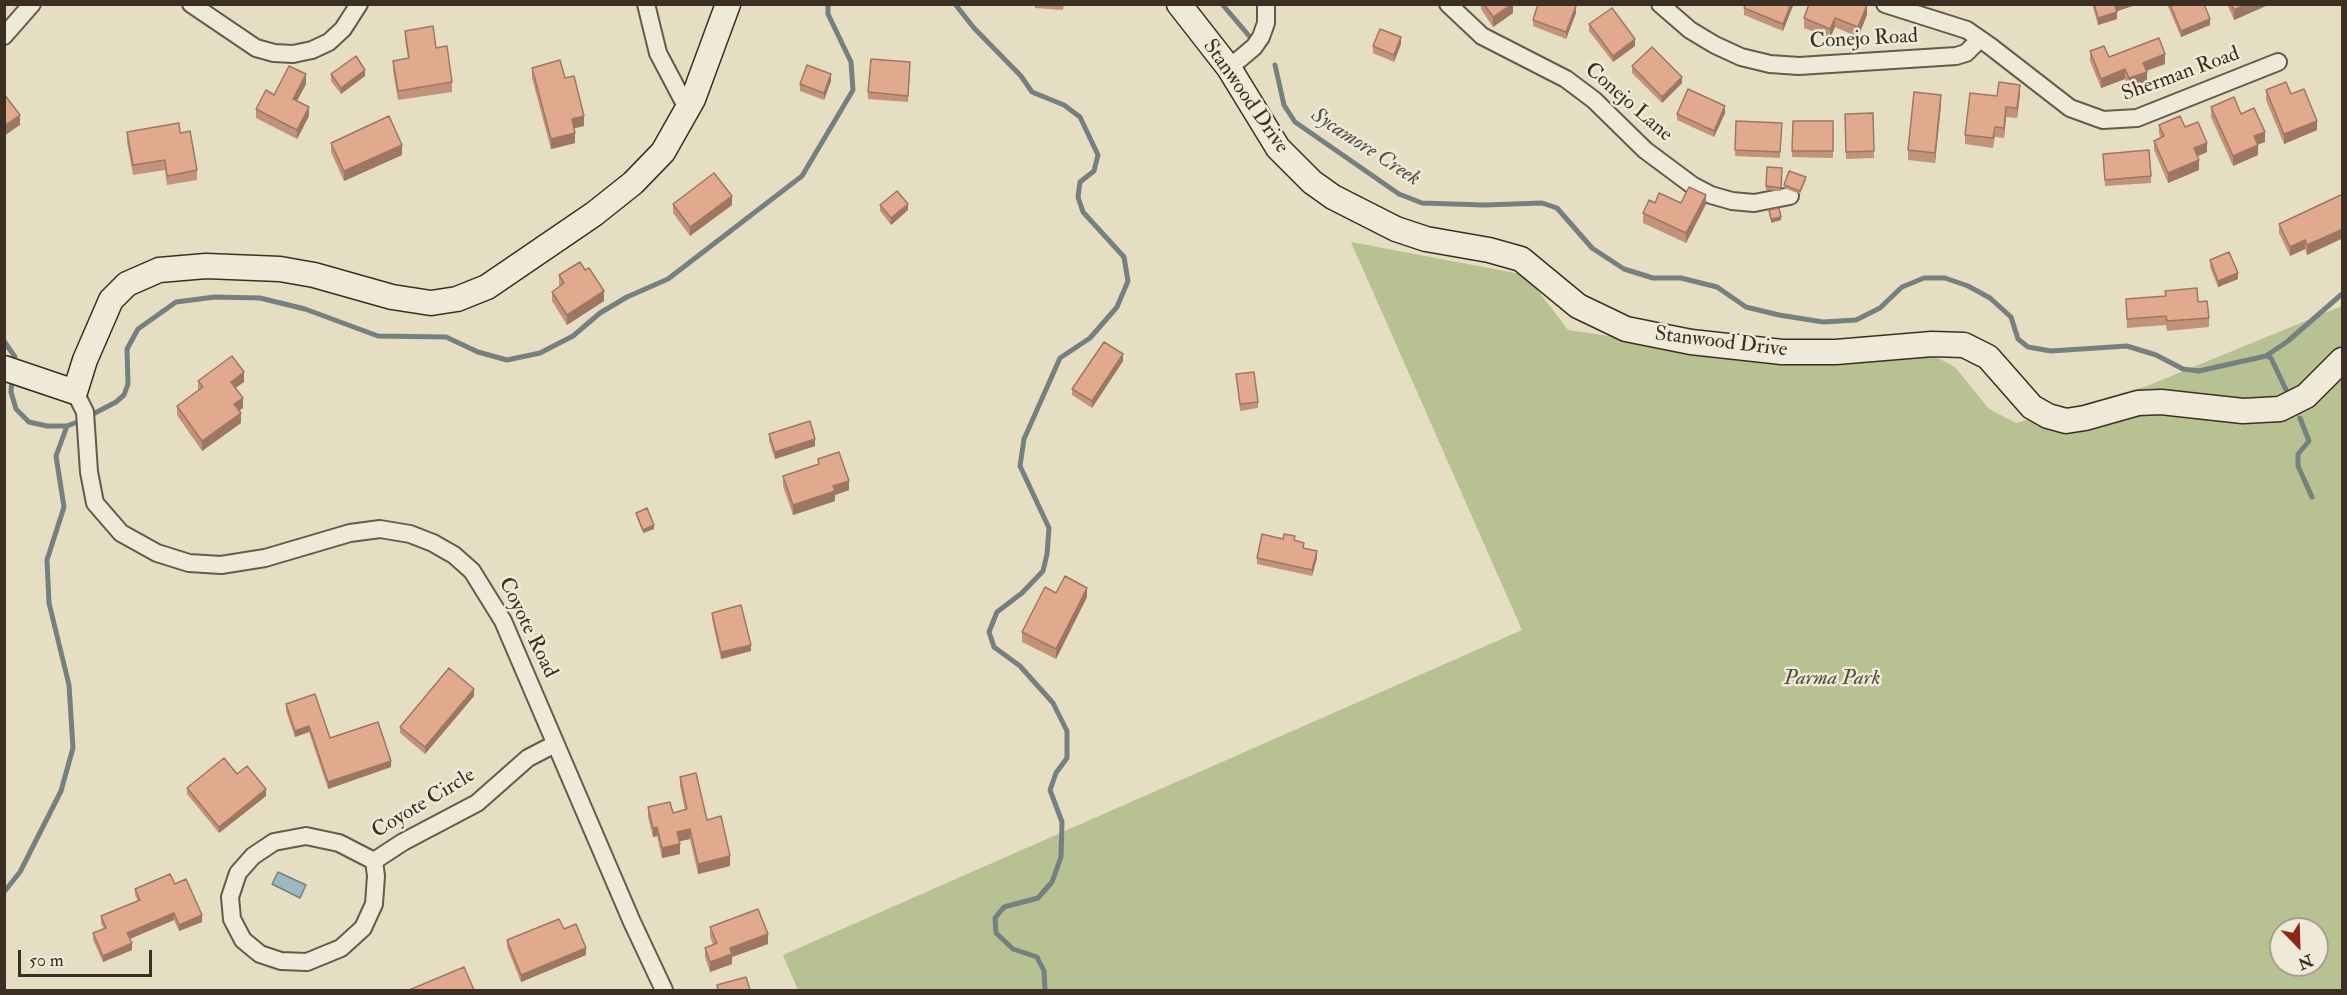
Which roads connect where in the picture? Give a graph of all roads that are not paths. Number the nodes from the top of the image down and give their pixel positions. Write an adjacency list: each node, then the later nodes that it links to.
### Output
1 (41, 4): 11 (street)
2 (191, 4): 3 (street)
3 (359, 4)
4 (646, 4): 16 (street)
5 (728, 4): 16 (main road)
6 (1179, 4): 15 (main road, Stanwood Drive)
7 (1266, 4): 15 (street)
8 (1448, 4): 17 (street, Conejo Lane)
9 (1660, 4): 13 (street, Conejo Road)
10 (1885, 4): 13 (street, Conejo Road)
11 (27, 10): 12 (street)
12 (4, 36)
13 (1980, 39): 14 (street, Sherman Road)
14 (2278, 62)
15 (1228, 68): 18 (main road, Stanwood Drive)
16 (688, 110): 20 (main road)
17 (1790, 196)
18 (2343, 360)
19 (4, 368): 20 (main road)
20 (75, 392): 21 (street, Coyote Road)
21 (555, 744): 22 (street, Coyote Circle); 23 (street, Coyote Road)
22 (374, 861): 22 (street, Coyote Circle)
23 (664, 990)

